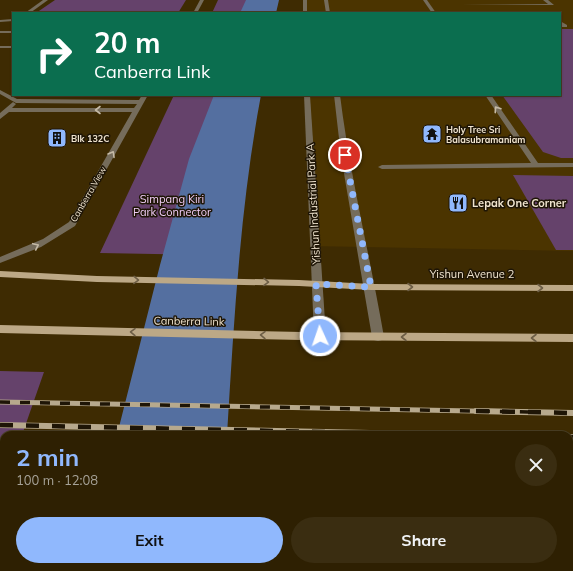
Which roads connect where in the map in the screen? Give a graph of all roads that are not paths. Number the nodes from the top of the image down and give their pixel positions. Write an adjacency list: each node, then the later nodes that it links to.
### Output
1 (46, 0): 8 (street)
2 (202, 0): 9 (street)
3 (305, 0): 10 (street)
4 (326, 0): 11 (street)
5 (425, 0): 12 (street)
6 (545, 0): 7 (street)
7 (463, 5)
8 (28, 12)
9 (196, 12)
10 (305, 12)
11 (328, 12)
12 (433, 12)
13 (12, 20): 14 (street)
14 (0, 21)
15 (0, 32): 16 (street)
16 (12, 32)
17 (12, 47): 18 (street)
18 (0, 48)
19 (0, 92): 24 (street)
20 (110, 96): 25 (street)
21 (307, 96): 34 (street, Yishun Industrial Park A)
22 (337, 96): 35 (street)
23 (489, 96): 29 (street, one-way to 23)
24 (16, 101): 25 (street); 27 (street)
25 (106, 102): 26 (street)
26 (141, 102): 27 (street, one-way to 27); 32 (street, Canberra View, one-way to 26)
27 (9, 110): 28 (street)
28 (0, 117)
29 (535, 164): 30 (street); 31 (street)
30 (573, 164)
31 (382, 167)
32 (0, 260)
33 (0, 274): 34 (main road, one-way to 34)
34 (316, 284): 35 (main road); 38 (street, Yishun Industrial Park A)
35 (371, 287): 36 (main road, Yishun Avenue 2, one-way to 36); 39 (street)
36 (573, 288)
37 (0, 329): 38 (main road, Canberra Link, one-way to 37)
38 (320, 336): 39 (main road, Canberra Link)
39 (378, 337): 40 (main road, one-way to 39)
40 (573, 338)

